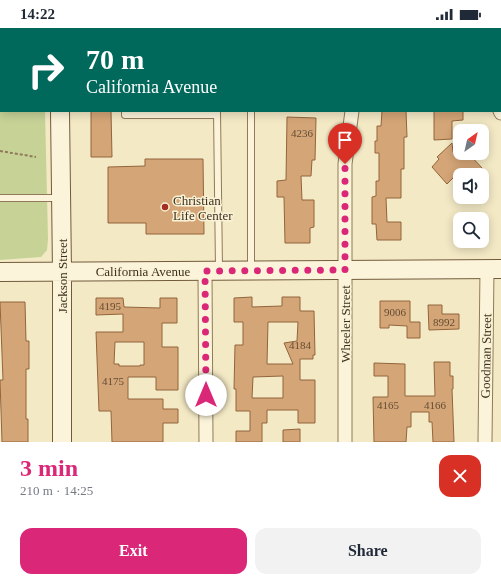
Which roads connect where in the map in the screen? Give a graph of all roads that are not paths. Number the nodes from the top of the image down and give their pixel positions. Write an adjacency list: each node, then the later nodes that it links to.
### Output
1 (60, 112): 7 (main road, Jackson Street)
2 (125, 112): 5 (lane)
3 (251, 112): 11 (lane)
4 (352, 112): 9 (street, Wheeler Street)
5 (217, 113): 10 (lane)
6 (0, 198): 7 (lane)
7 (61, 198): 13 (main road, Jackson Street)
8 (494, 269): 9 (main road, California Avenue); 17 (street, Goodman Street)
9 (345, 270): 11 (main road, California Avenue); 16 (street, Wheeler Street)
10 (212, 271): 11 (main road, California Avenue); 13 (main road, California Avenue); 15 (street)
11 (251, 271)
12 (0, 272): 13 (main road, California Avenue)
13 (62, 272): 14 (main road, Jackson Street)
14 (62, 442)
15 (206, 442)
16 (345, 442)
17 (485, 442)

